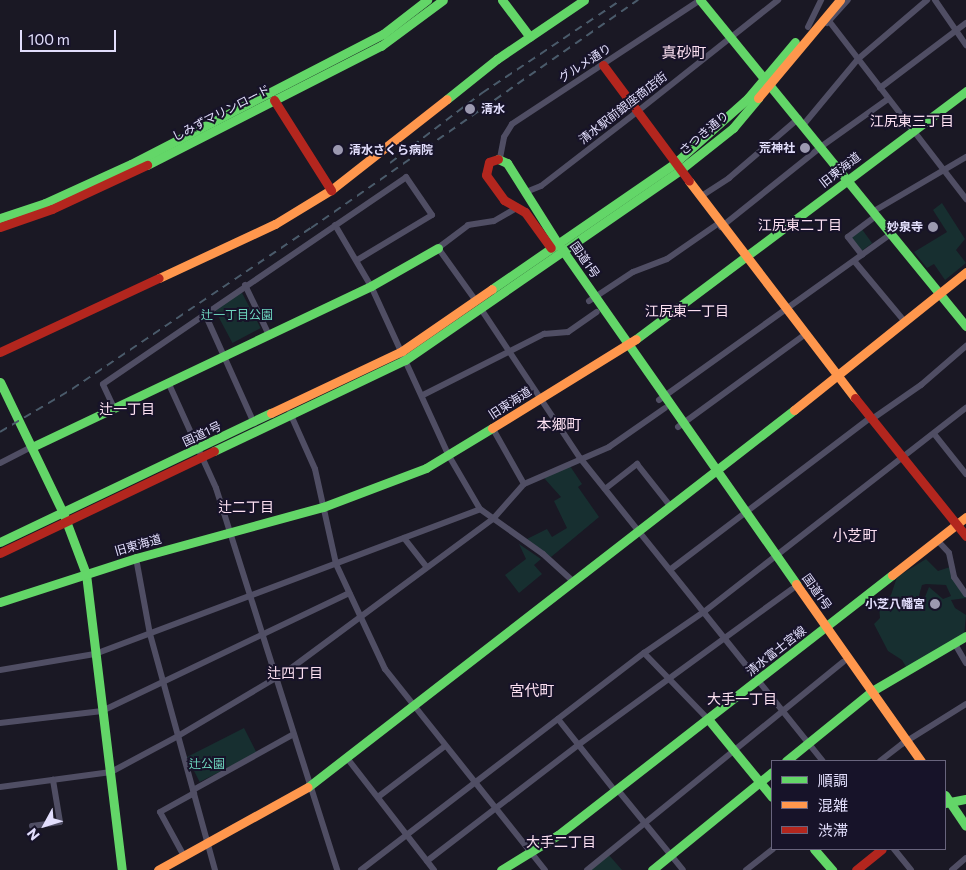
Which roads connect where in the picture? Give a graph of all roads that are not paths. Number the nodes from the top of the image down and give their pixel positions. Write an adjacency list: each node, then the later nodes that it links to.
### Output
1 (427, 0): 41 (main road, しみずマリンロード)
2 (443, 0): 25 (main road, しみずマリンロード)
3 (502, 0): 17 (main road)
4 (584, 0): 17 (main road)
5 (700, 0): 16 (main road); 20 (street, グルメ通り)
6 (778, 0): 16 (street, 清水駅前銀座商店街)
7 (830, 0): 12 (main road, さつき通り)
8 (840, 0): 12 (main road, さつき通り)
9 (848, 0): 12 (street)
10 (927, 0): 19 (street)
11 (936, 0): 15 (street)
12 (822, 8): 14 (main road, さつき通り); 14 (street); 19 (street)
13 (966, 22): 15 (street)
14 (810, 30): 21 (main road, さつき通り)
15 (956, 30): 18 (street); 22 (street)
16 (732, 36): 21 (main road); 26 (street, 清水駅前銀座商店街)
17 (530, 37): 35 (main road)
18 (966, 45)
19 (858, 59): 22 (street); 27 (street)
20 (603, 65): 26 (main road); 31 (street, グルメ通り)
21 (767, 81): 27 (main road); 32 (main road, さつき通り)
22 (880, 88): 24 (street)
23 (966, 91): 28 (main road, 旧東海道)
24 (888, 99): 28 (street); 29 (street)
25 (274, 100): 35 (main road); 44 (main road, しみずマリンロード)
26 (638, 111): 32 (main road); 36 (street, 清水駅前銀座商店街)
27 (801, 121): 29 (main road); 37 (street)
28 (911, 131): 33 (street); 34 (main road, 旧東海道)
29 (822, 146): 34 (main road); 43 (street)
30 (966, 157): 33 (street)
31 (500, 158): 36 (main road); 39 (main road)
32 (677, 166): 37 (main road); 47 (main road, さつき通り)
33 (942, 172): 38 (street); 40 (street)
34 (847, 179): 40 (main road); 49 (main road, 旧東海道)
35 (331, 190): 68 (main road)
36 (526, 192): 47 (main road)
37 (700, 197): 43 (main road)
38 (966, 199)
39 (518, 207): 46 (street); 47 (main road)
40 (876, 213): 45 (main road); 48 (street)
41 (0, 218)
42 (335, 225): 50 (street); 50 (street); 53 (street)
43 (720, 225): 49 (main road); 56 (street)
44 (0, 227)
45 (892, 233): 48 (street); 55 (main road)
46 (438, 248): 54 (main road); 57 (street)
47 (557, 249): 56 (main road, 国道1号); 57 (main road, 国道1号)
48 (862, 255): 51 (street)
49 (746, 259): 58 (main road); 65 (main road, 旧東海道)
50 (357, 260): 54 (street)
51 (855, 262): 58 (street); 61 (street)
52 (966, 272): 55 (main road)
53 (245, 285): 60 (street); 63 (street)
54 (371, 286): 63 (main road); 70 (street)
55 (940, 293): 61 (main road); 62 (main road)
56 (592, 299): 59 (main road, 国道1号); 65 (main road, 国道1号)
57 (479, 305): 67 (street); 70 (main road, 国道1号)
58 (785, 310): 64 (main road); 75 (street)
59 (597, 312): 65 (main road, 国道1号); 67 (street)
60 (204, 314): 69 (street); 78 (street)
61 (905, 322): 71 (main road)
62 (966, 326)
63 (269, 335): 69 (main road)
64 (804, 335): 71 (main road); 84 (street)
65 (625, 346): 75 (main road, 国道1号); 76 (main road, 旧東海道)
66 (966, 346): 82 (street)
67 (512, 350): 74 (street); 76 (street)
68 (0, 352)
69 (225, 355): 72 (main road); 83 (street)
70 (404, 356): 74 (street); 77 (main road, 国道1号); 81 (main road, 国道1号)
71 (838, 376): 82 (main road); 93 (main road)
72 (168, 382): 78 (main road); 88 (street)
73 (1, 386): 87 (main road)
74 (423, 395): 89 (street)
75 (662, 398): 79 (main road, 国道1号); 84 (main road, 国道1号)
76 (539, 399): 85 (main road, 旧東海道); 90 (street)
77 (286, 407): 81 (street); 83 (main road, 国道1号)
78 (114, 408): 87 (main road)
79 (665, 408): 84 (main road, 国道1号); 90 (street)
80 (966, 409): 86 (street)
81 (291, 415): 88 (main road, 国道1号); 97 (street)
82 (871, 418): 91 (main road); 100 (street)
83 (254, 423): 88 (main road, 国道1号)
84 (680, 425): 93 (main road, 国道1号)
85 (493, 429): 89 (main road, 旧東海道); 95 (street)
86 (935, 435): 91 (street); 94 (street)
87 (32, 447): 92 (street); 101 (main road)
88 (200, 453): 101 (main road, 国道1号); 106 (street)
89 (449, 456): 97 (main road, 旧東海道); 99 (street)
90 (580, 458): 95 (street); 96 (street)
91 (904, 458): 104 (main road); 113 (street)
92 (0, 463)
93 (714, 474): 98 (main road); 100 (main road, 国道1号)
94 (966, 474)
95 (524, 484): 103 (street)
96 (605, 489): 98 (street); 105 (street)
97 (323, 507): 106 (main road, 旧東海道); 114 (street)
98 (671, 507): 105 (main road)
99 (480, 509): 103 (street); 108 (street)
100 (743, 514): 113 (main road, 国道1号); 116 (street)
101 (65, 517): 110 (main road, 国道1号); 111 (main road, 国道1号); 117 (main road)
102 (966, 518): 104 (main road, 清水富士宮線)
103 (493, 519): 115 (street); 118 (street)
104 (957, 525): 107 (main road); 109 (main road, 清水富士宮線)
105 (639, 531): 116 (street); 118 (main road)
106 (230, 533): 112 (main road, 旧東海道); 122 (street)
107 (966, 536)
108 (404, 538): 114 (street); 115 (street)
109 (938, 541): 121 (street); 126 (main road, 清水富士宮線)
110 (0, 542)
111 (0, 553)
112 (136, 558): 117 (main road, 旧東海道); 127 (street)
113 (774, 559): 119 (main road, 国道1号); 124 (street); 126 (main road, 国道1号)
114 (336, 564): 120 (street); 122 (street)
115 (427, 567): 125 (street)
116 (671, 569): 124 (street)
117 (86, 574): 123 (main road, 旧東海道); 133 (main road)
118 (574, 582): 143 (main road)
119 (792, 589): 126 (main road, 国道1号); 130 (street)
120 (348, 592): 125 (street); 128 (street)
121 (966, 594)
122 (250, 597): 127 (street); 128 (street)
123 (0, 602)
124 (705, 611): 130 (street); 132 (street)
125 (361, 617): 139 (street); 143 (street)
126 (823, 628): 134 (main road, 国道1号); 138 (main road, 清水富士宮線); 141 (main road, 国道1号)
127 (150, 634): 133 (street); 140 (street)
128 (262, 635): 139 (street); 140 (street)
129 (966, 636): 131 (main road)
130 (726, 637): 137 (street); 138 (street)
131 (955, 644): 135 (street); 141 (main road)
132 (644, 653): 137 (street); 146 (street)
133 (95, 654): 136 (street); 144 (main road)
134 (843, 662): 141 (main road, 国道1号); 145 (street)
135 (966, 663)
136 (0, 670)
137 (668, 678): 147 (street); 153 (street)
138 (760, 679): 145 (street); 147 (main road, 清水富士宮線)
139 (276, 680): 149 (street); 150 (street)
140 (163, 682): 144 (street); 150 (street)
141 (869, 693): 151 (main road, 国道1号); 152 (main road)
142 (966, 704): 151 (street)
143 (414, 706): 154 (street); 156 (main road)
144 (102, 711): 148 (street); 162 (main road)
145 (784, 711): 152 (street); 155 (street)
146 (558, 719): 153 (street); 166 (street)
147 (708, 719): 155 (main road); 169 (main road, 清水富士宮線)
148 (0, 723)
149 (294, 734): 167 (street); 170 (street)
150 (178, 736): 162 (street); 170 (street)
151 (904, 742): 159 (street); 160 (main road, 国道1号); 161 (main road, 国道1号)
152 (808, 743): 157 (main road); 158 (street)
153 (578, 745): 169 (street); 176 (street)
154 (445, 746): 166 (street); 173 (street)
155 (734, 751): 165 (main road); 177 (street)
156 (347, 758): 167 (main road); 173 (street)
157 (787, 760)
158 (822, 760)
159 (881, 760)
160 (913, 760)
161 (920, 760)
162 (111, 772): 164 (street); 193 (main road)
163 (771, 773): 165 (main road)
164 (53, 780): 168 (street); 178 (street)
165 (760, 782): 172 (main road); 189 (main road)
166 (475, 783): 176 (street); 181 (street)
167 (310, 786): 182 (main road); 196 (street)
168 (0, 787)
169 (616, 790): 177 (street); 188 (main road, 清水富士宮線)
170 (194, 792): 182 (street); 190 (street)
171 (966, 792): 175 (main road)
172 (771, 796)
173 (378, 797): 181 (street)
174 (966, 799): 175 (main road)
175 (946, 800): 179 (main road); 180 (main road)
176 (496, 809): 188 (street); 192 (street)
177 (644, 823): 189 (street); 201 (street)
178 (32, 826)
179 (966, 826)
180 (966, 834)
181 (407, 835): 192 (street); 197 (street)
182 (208, 843): 190 (main road); 195 (street)
183 (771, 850): 204 (street)
184 (815, 850): 205 (main road)
185 (871, 850): 206 (main road)
186 (881, 850): 207 (main road)
187 (895, 850): 208 (street)
188 (531, 853): 199 (main road, 清水富士宮線); 200 (street)
189 (671, 854): 202 (main road); 203 (street)
190 (184, 856): 194 (main road)
191 (966, 858): 209 (street)
192 (427, 861): 198 (street)
193 (122, 870)
194 (158, 870)
195 (215, 870)
196 (337, 870)
197 (361, 870)
198 (434, 870)
199 (501, 870)
200 (545, 870)
201 (587, 870)
202 (652, 870)
203 (683, 870)
204 (746, 870)
205 (832, 870)
206 (846, 870)
207 (856, 870)
208 (911, 870)
209 (952, 870)

